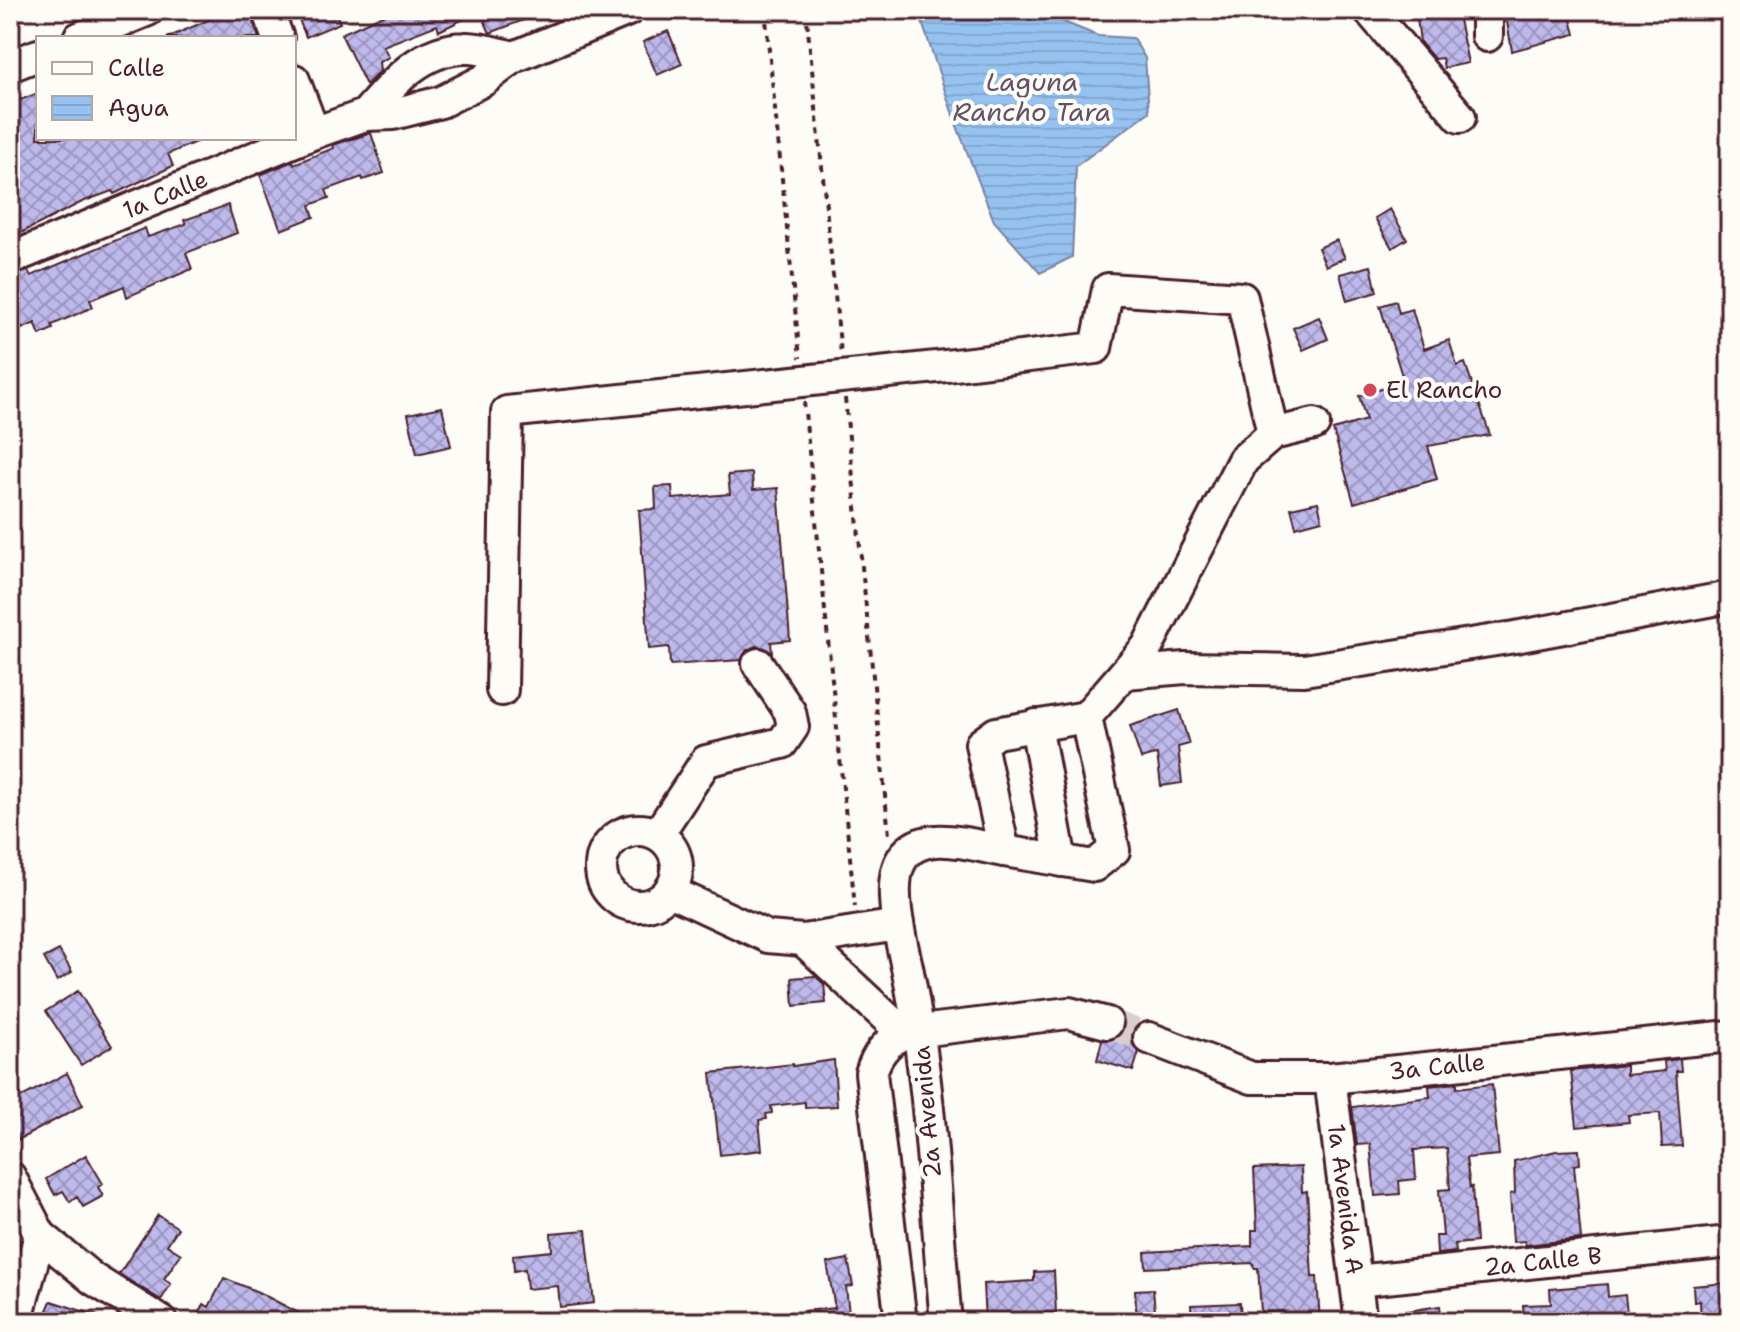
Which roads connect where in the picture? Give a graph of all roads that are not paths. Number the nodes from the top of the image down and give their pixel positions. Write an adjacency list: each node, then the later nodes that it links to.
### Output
1 (148, 10): 5 (street)
2 (267, 10): 6 (street)
3 (628, 10): 8 (street, 1a Calle)
4 (1369, 10): 12 (street)
5 (84, 36)
6 (277, 36)
7 (36, 56): 9 (street)
8 (514, 57): 11 (street, 1a Calle); 11 (street, 1a Calle)
9 (10, 66)
10 (296, 85): 13 (street)
11 (365, 115): 13 (street, 1a Calle)
12 (1460, 117)
13 (314, 133): 14 (street, 1a Calle)
14 (10, 259)
15 (1314, 424): 16 (street)
16 (1273, 434): 19 (street); 20 (street)
17 (1730, 597): 19 (street)
18 (758, 664): 23 (street)
19 (1125, 673): 21 (street)
20 (502, 690)
21 (1086, 717): 22 (street); 25 (street)
22 (1036, 725): 24 (street); 25 (street)
23 (658, 834): 26 (street); 26 (street)
24 (1004, 851): 25 (street); 27 (street)
25 (1061, 861)
26 (669, 891): 28 (street)
27 (898, 925): 28 (street); 30 (street)
28 (803, 940): 30 (street)
29 (1107, 1023): 30 (street)
30 (911, 1032): 40 (street, 2a Avenida); 41 (street, 2a Avenida)
31 (1730, 1036): 33 (street, 3a Calle)
32 (1149, 1038): 33 (street, 3a Calle)
33 (1330, 1078): 37 (street, 1a Avenida A)
34 (10, 1177): 35 (street)
35 (40, 1235): 38 (street); 39 (street)
36 (1730, 1242): 37 (street, 2a Calle B)
37 (1356, 1281): 42 (street, 1a Avenida A)
38 (16, 1322)
39 (162, 1322)
40 (901, 1322)
41 (946, 1322)
42 (1361, 1322)

